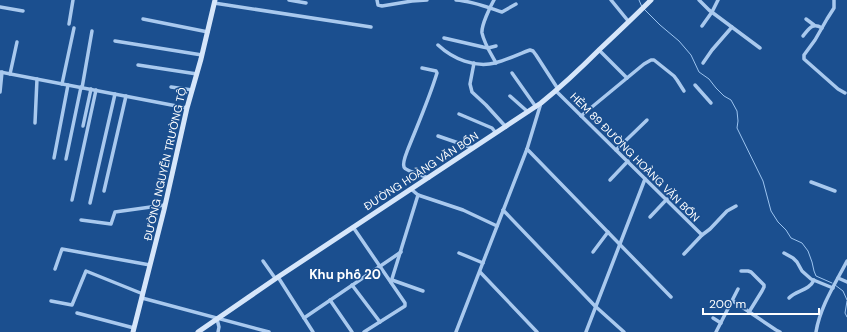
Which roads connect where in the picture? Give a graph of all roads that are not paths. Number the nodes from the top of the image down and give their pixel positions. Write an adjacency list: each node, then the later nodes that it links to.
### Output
1 (73, 0): 23 (street)
2 (289, 0): 14 (street)
3 (377, 0): 12 (street)
4 (427, 0): 12 (street)
5 (456, 0): 17 (street)
6 (494, 0): 17 (street)
7 (611, 0): 22 (street)
8 (651, 0): 22 (main road, ĐƯỜNG HOÀNG VĂN BỔN)
9 (699, 0): 19 (street)
10 (718, 0): 19 (street)
11 (834, 0): 29 (street)
12 (400, 1)
13 (215, 2): 26 (street); 31 (main road, ĐƯỜNG NGUYỄN TRƯỜNG TỘ)
14 (306, 3)
15 (516, 4): 17 (street)
16 (0, 7): 18 (street)
17 (490, 7): 38 (street)
18 (24, 11)
19 (712, 12): 25 (street); 27 (street)
20 (143, 19): 31 (street)
21 (806, 19): 24 (street)
22 (629, 22): 40 (main road, ĐƯỜNG HOÀNG VĂN BỔN)
23 (69, 24)
24 (814, 25): 29 (street); 32 (street)
25 (702, 26)
26 (371, 27)
27 (732, 27): 39 (street); 44 (street)
28 (74, 28): 53 (street)
29 (822, 28): 64 (street)
30 (92, 31): 56 (street)
31 (208, 32): 41 (main road, ĐƯỜNG NGUYỄN TRƯỜNG TỘ)
32 (803, 36)
33 (444, 38): 38 (street)
34 (115, 40): 41 (street)
35 (17, 42): 49 (street)
36 (438, 45): 42 (street)
37 (496, 46): 38 (street)
38 (488, 48): 43 (street)
39 (760, 48)
40 (599, 50): 51 (street); 61 (main road, ĐƯỜNG HOÀNG VĂN BỔN)
41 (202, 55): 50 (main road, ĐƯỜNG NGUYỄN TRƯỜNG TỘ)
42 (474, 63): 43 (street); 78 (street)
43 (496, 63): 61 (street, HẺM 89 ĐƯỜNG HOÀNG VĂN BỔN)
44 (703, 64)
45 (138, 65): 50 (street)
46 (422, 68): 87 (street)
47 (1, 72): 49 (street); 63 (street)
48 (512, 73): 70 (street)
49 (10, 74): 52 (street)
50 (197, 74): 60 (main road, ĐƯỜNG NGUYỄN TRƯỜNG TỘ)
51 (627, 78): 62 (street); 74 (street)
52 (37, 79): 53 (street); 76 (street)
53 (62, 84): 54 (street)
54 (68, 85): 56 (street); 84 (street)
55 (695, 85): 68 (street)
56 (81, 87): 58 (street); 85 (street)
57 (171, 87): 60 (street)
58 (91, 89): 59 (street); 77 (street)
59 (96, 90): 65 (street); 96 (street)
60 (192, 90): 71 (main road, ĐƯỜNG NGUYỄN TRƯỜNG TỘ)
61 (557, 90): 69 (main road, ĐƯỜNG HOÀNG VĂN BỔN); 74 (street, HẺM 89 ĐƯỜNG HOÀNG VĂN BỔN)
62 (684, 91)
63 (0, 92)
64 (845, 93)
65 (115, 94): 66 (street); 97 (street)
66 (126, 96): 71 (street); 92 (street)
67 (510, 96): 72 (street)
68 (711, 102)
69 (541, 103): 70 (main road, ĐƯỜNG HOÀNG VĂN BỔN); 82 (street)
70 (536, 107): 72 (main road, ĐƯỜNG HOÀNG VĂN BỔN)
71 (187, 108): 98 (main road, ĐƯỜNG NGUYỄN TRƯỜNG TỘ)
72 (528, 112): 78 (main road, ĐƯỜNG HOÀNG VĂN BỔN)
73 (460, 114): 79 (street)
74 (581, 116): 83 (street, HẺM 89 ĐƯỜNG HOÀNG VĂN BỔN)
75 (648, 120): 83 (street)
76 (35, 123)
77 (83, 126)
78 (506, 127): 79 (main road, ĐƯỜNG HOÀNG VĂN BỔN)
79 (496, 133): 81 (main road, ĐƯỜNG HOÀNG VĂN BỔN)
80 (438, 136): 81 (street)
81 (473, 148): 87 (main road, ĐƯỜNG HOÀNG VĂN BỔN)
82 (527, 149): 100 (street); 105 (street)
83 (616, 150): 86 (street, HẺM 89 ĐƯỜNG HOÀNG VĂN BỔN)
84 (54, 158)
85 (66, 159)
86 (628, 161): 88 (street, HẺM 89 ĐƯỜNG HOÀNG VĂN BỔN); 89 (street)
87 (429, 178): 91 (main road, ĐƯỜNG HOÀNG VĂN BỔN)
88 (645, 179): 95 (street, HẺM 89 ĐƯỜNG HOÀNG VĂN BỔN); 107 (street)
89 (610, 180)
90 (811, 182): 93 (street)
91 (411, 189): 94 (street); 104 (main road, ĐƯỜNG HOÀNG VĂN BỔN)
92 (104, 191)
93 (834, 191)
94 (418, 195): 103 (street); 108 (street)
95 (667, 199): 101 (street); 106 (street, HẺM 89 ĐƯỜNG HOÀNG VĂN BỔN)
96 (72, 200)
97 (90, 203)
98 (165, 205): 102 (street); 116 (main road, ĐƯỜNG NGUYỄN TRƯỜNG TỘ)
99 (736, 206): 106 (street)
100 (503, 210): 103 (street); 136 (street)
101 (650, 217)
102 (81, 220)
103 (497, 226): 115 (street)
104 (353, 227): 117 (street); 121 (main road, ĐƯỜNG HOÀNG VĂN BỔN)
105 (608, 232): 107 (street); 109 (street)
106 (702, 235): 112 (street)
107 (620, 244): 131 (street); 136 (street)
108 (400, 252): 117 (street); 124 (street)
109 (593, 252)
110 (459, 253): 115 (street)
111 (784, 253): 123 (street)
112 (684, 254)
113 (263, 260): 121 (street)
114 (847, 261): 122 (street)
115 (483, 263): 120 (street)
116 (150, 265): 118 (street); 130 (main road, ĐƯỜNG NGUYỄN TRƯỜNG TỘ)
117 (380, 266): 124 (street); 126 (street)
118 (55, 269)
119 (741, 271): 137 (street)
120 (480, 272): 151 (street); 152 (street)
121 (276, 278): 139 (street); 141 (main road, ĐƯỜNG HOÀNG VĂN BỔN)
122 (838, 278): 125 (street); 127 (street)
123 (814, 280): 127 (street); 132 (street)
124 (392, 281): 129 (street); 142 (street)
125 (847, 282)
126 (352, 284): 133 (street); 142 (street)
127 (834, 286): 157 (street)
128 (738, 290): 135 (street)
129 (423, 291)
130 (143, 296): 134 (street); 141 (street); 144 (main road, ĐƯỜNG NGUYỄN TRƯỜNG TỘ)
131 (671, 297)
132 (789, 298)
133 (330, 300): 139 (street); 149 (street)
134 (51, 301)
135 (733, 301): 137 (street); 143 (street)
136 (595, 306): 153 (street); 154 (street)
137 (749, 312): 156 (street)
138 (77, 313): 144 (street)
139 (304, 318): 148 (street)
140 (713, 318): 143 (street)
141 (218, 319): 145 (main road, ĐƯỜNG HOÀNG VĂN BỔN); 146 (street); 147 (street)
142 (380, 322): 150 (street)
143 (721, 323): 155 (street)
144 (134, 330)
145 (198, 332)
146 (218, 332)
147 (269, 332)
148 (313, 332)
149 (352, 332)
150 (364, 332)
151 (456, 332)
152 (537, 332)
153 (586, 332)
154 (624, 332)
155 (716, 332)
156 (780, 332)
157 (816, 332)

